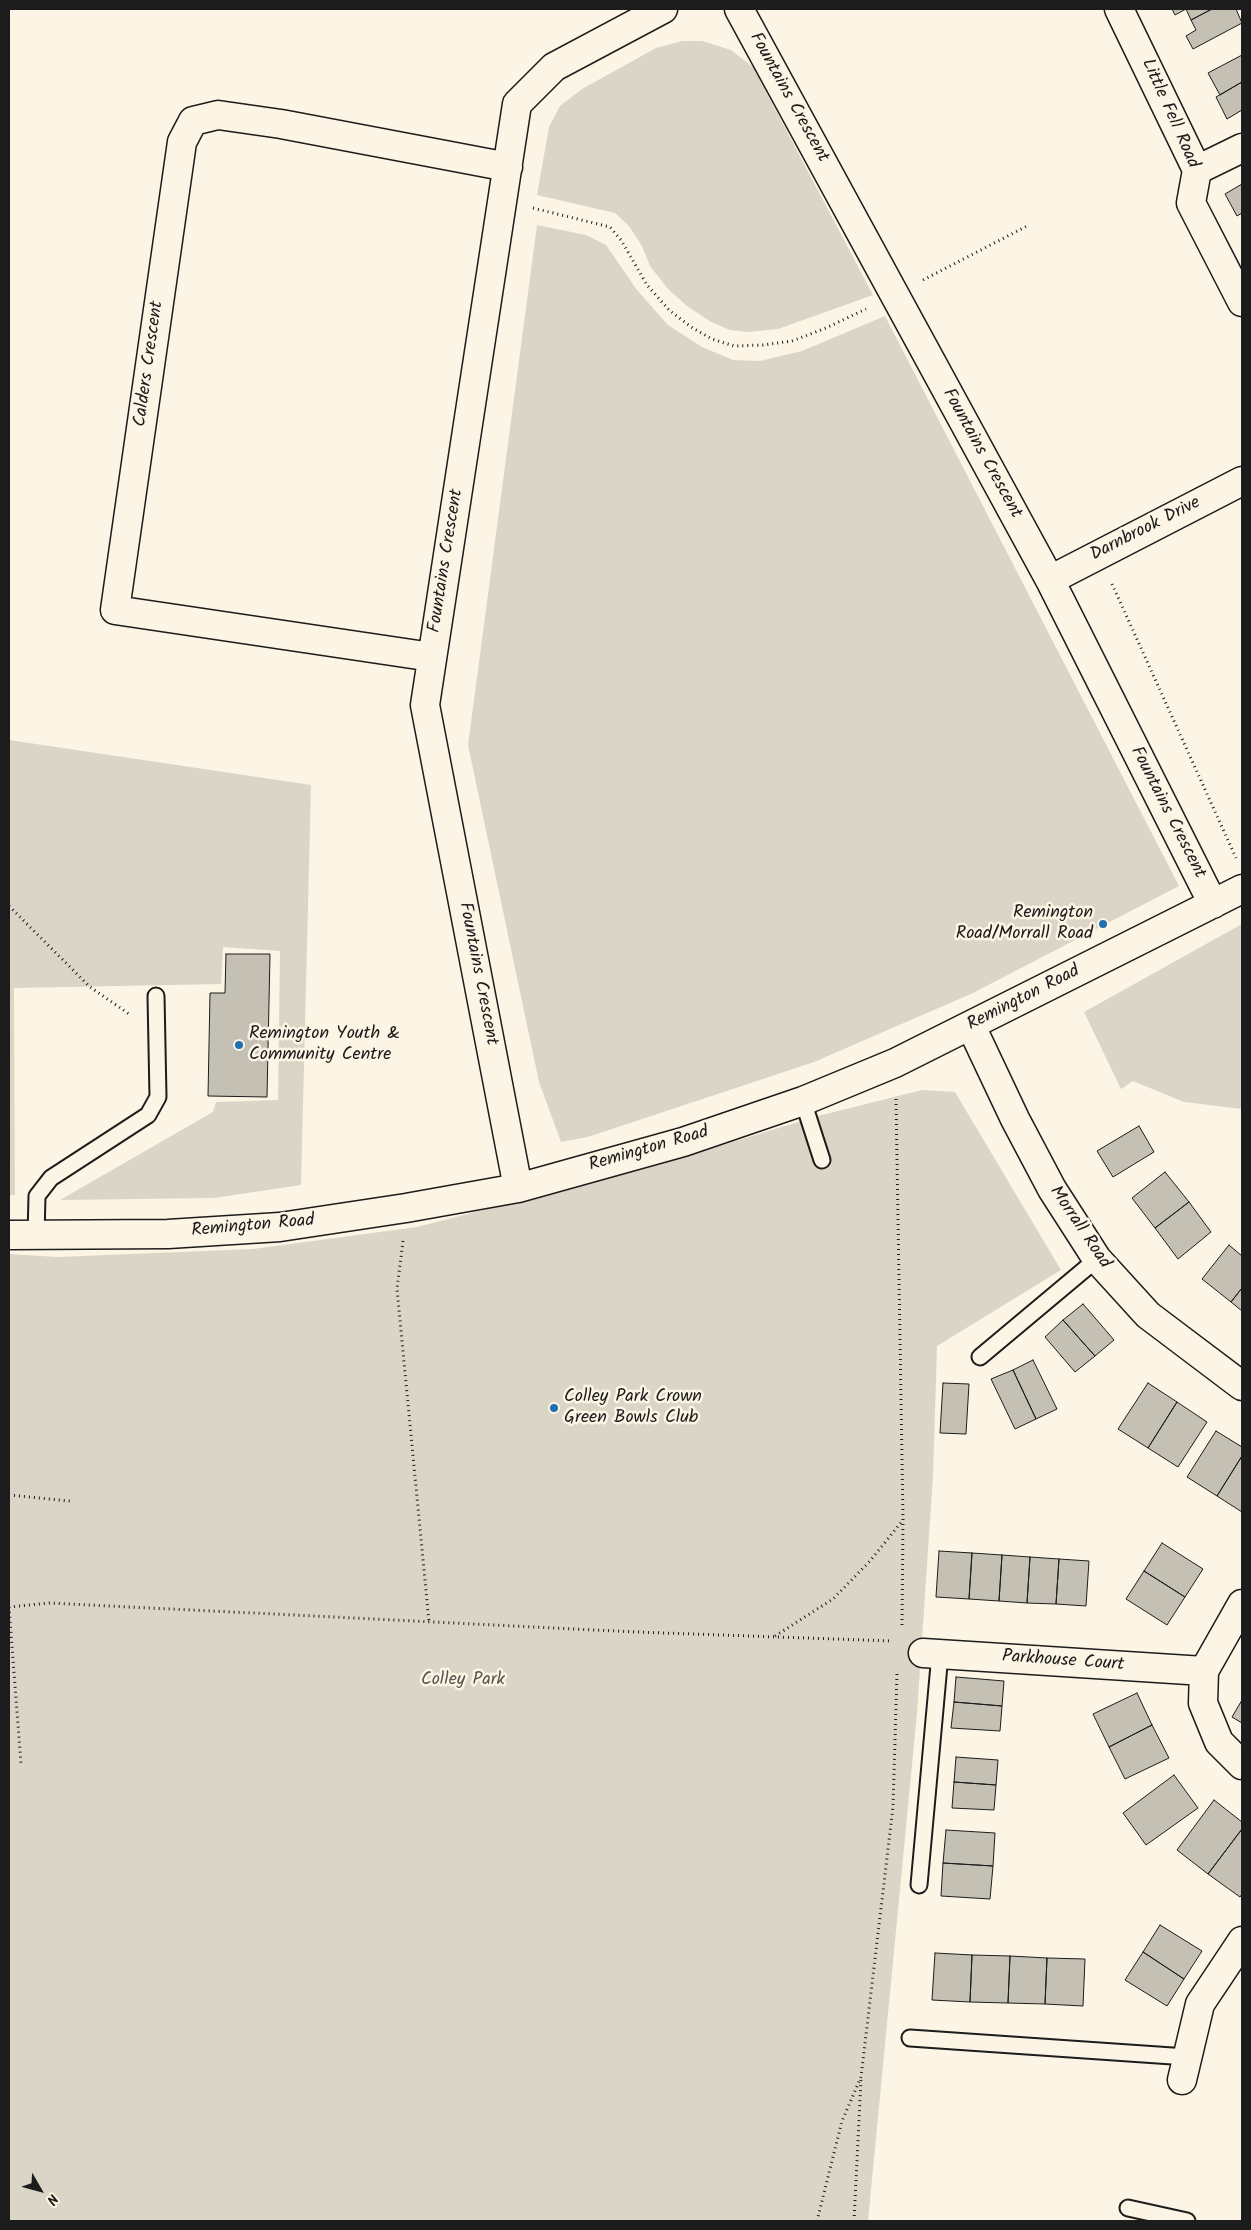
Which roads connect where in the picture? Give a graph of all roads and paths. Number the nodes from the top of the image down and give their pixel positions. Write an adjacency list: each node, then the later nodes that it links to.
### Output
1 (663, 9): 5 (street, Fountains Crescent)
2 (739, 9): 9 (street, Fountains Crescent)
3 (1119, 9): 6 (street, Little Fell Road)
4 (1242, 148): 6 (street)
5 (508, 167): 7 (street, Fountains Crescent); 14 (street, Calders Crescent)
6 (1197, 170): 10 (street, Little Fell Road)
7 (502, 202): 9 (path); 14 (street, Fountains Crescent)
8 (1029, 225): 9 (path)
9 (895, 295): 12 (street, Fountains Crescent)
10 (1242, 302)
11 (1242, 481): 12 (street, Darnbrook Drive)
12 (1050, 580): 16 (street, Fountains Crescent)
13 (1111, 582): 15 (path)
14 (432, 657): 24 (street, Fountains Crescent)
15 (1241, 877): 16 (street, Remington Road)
16 (1213, 904): 19 (street, Remington Road)
17 (9, 906): 20 (path)
18 (156, 996): 20 (lane)
19 (971, 1026): 21 (street, Remington Road); 28 (street, Morrall Road)
20 (156, 1033): 27 (lane)
21 (896, 1063): 22 (street, Remington Road); 33 (path)
22 (803, 1101): 23 (lane); 24 (street, Remington Road)
23 (822, 1160)
24 (518, 1188): 25 (street, Remington Road)
25 (406, 1208): 27 (street, Remington Road); 36 (path)
26 (9, 1235): 27 (street, Remington Road)
27 (36, 1236)
28 (1097, 1260): 29 (lane); 30 (street, Morrall Road)
29 (980, 1357)
30 (1242, 1384)
31 (9, 1495): 32 (path)
32 (70, 1501)
33 (903, 1520): 37 (path); 38 (path)
34 (1242, 1604): 41 (street)
35 (9, 1607): 36 (path); 42 (path)
36 (429, 1622): 37 (path)
37 (774, 1636): 38 (path)
38 (898, 1642): 39 (path)
39 (931, 1654): 41 (street, Parkhouse Court); 44 (lane)
40 (897, 1671): 48 (path)
41 (1204, 1671): 43 (street)
42 (21, 1764)
43 (1242, 1766)
44 (919, 1885)
45 (1242, 1941): 47 (street)
46 (910, 2038): 47 (lane)
47 (1185, 2069)
48 (862, 2077): 50 (path); 51 (path)
49 (1128, 2208): 52 (lane)
50 (817, 2221)
51 (854, 2221)
52 (1187, 2221)

